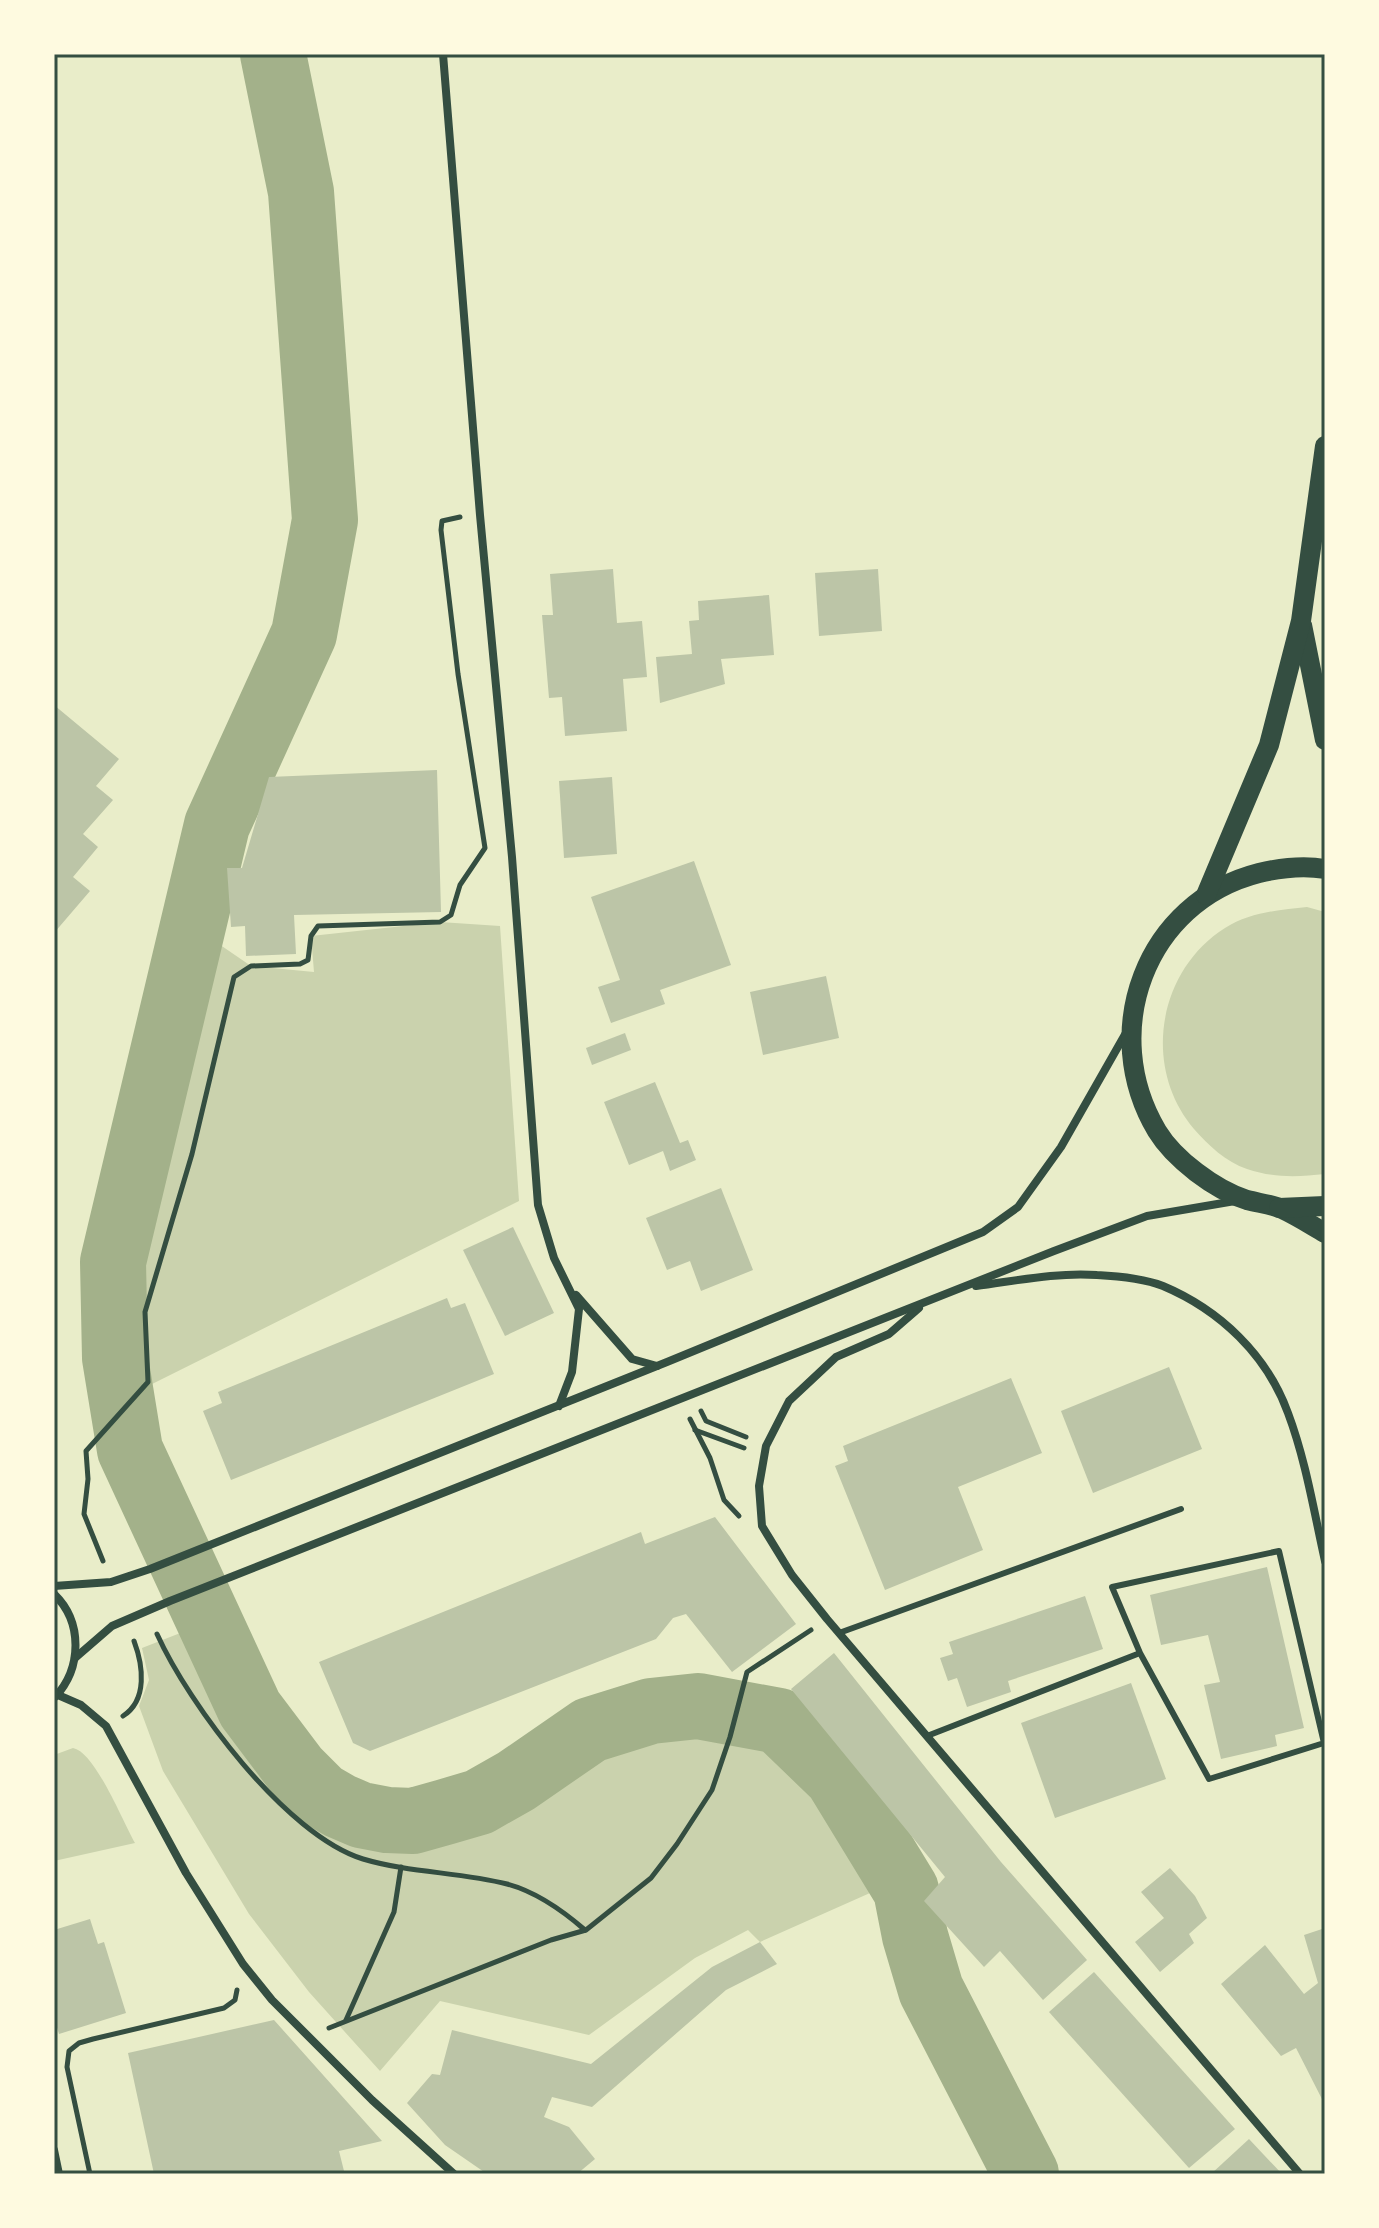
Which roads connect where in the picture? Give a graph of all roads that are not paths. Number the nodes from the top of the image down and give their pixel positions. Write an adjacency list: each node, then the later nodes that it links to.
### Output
1 (443, 54): 13 (street)
2 (1325, 446): 3 (main road)
3 (1301, 621): 4 (main road); 6 (main road)
4 (1325, 740)
5 (1325, 869): 6 (main road)
6 (1206, 895): 7 (main road)
7 (1130, 1026): 8 (main road); 15 (street)
8 (1244, 1199): 10 (main road); 12 (street)
9 (1325, 1206): 10 (main road)
10 (1279, 1208): 11 (main road)
11 (1325, 1233)
12 (963, 1288): 14 (street); 18 (street)
13 (573, 1292): 15 (street); 16 (street)
14 (926, 1303): 21 (street); 23 (street)
15 (657, 1366): 16 (street)
16 (559, 1406): 19 (street)
17 (1181, 1509): 21 (lane)
18 (1325, 1561)
19 (54, 1586)
20 (54, 1594): 23 (street)
21 (839, 1633): 25 (street)
22 (1140, 1653): 22 (lane); 25 (lane)
23 (75, 1658): 24 (street)
24 (56, 1696): 28 (street)
25 (927, 1736): 29 (street)
26 (54, 2150): 27 (street)
27 (59, 2174)
28 (454, 2174)
29 (1300, 2174)

